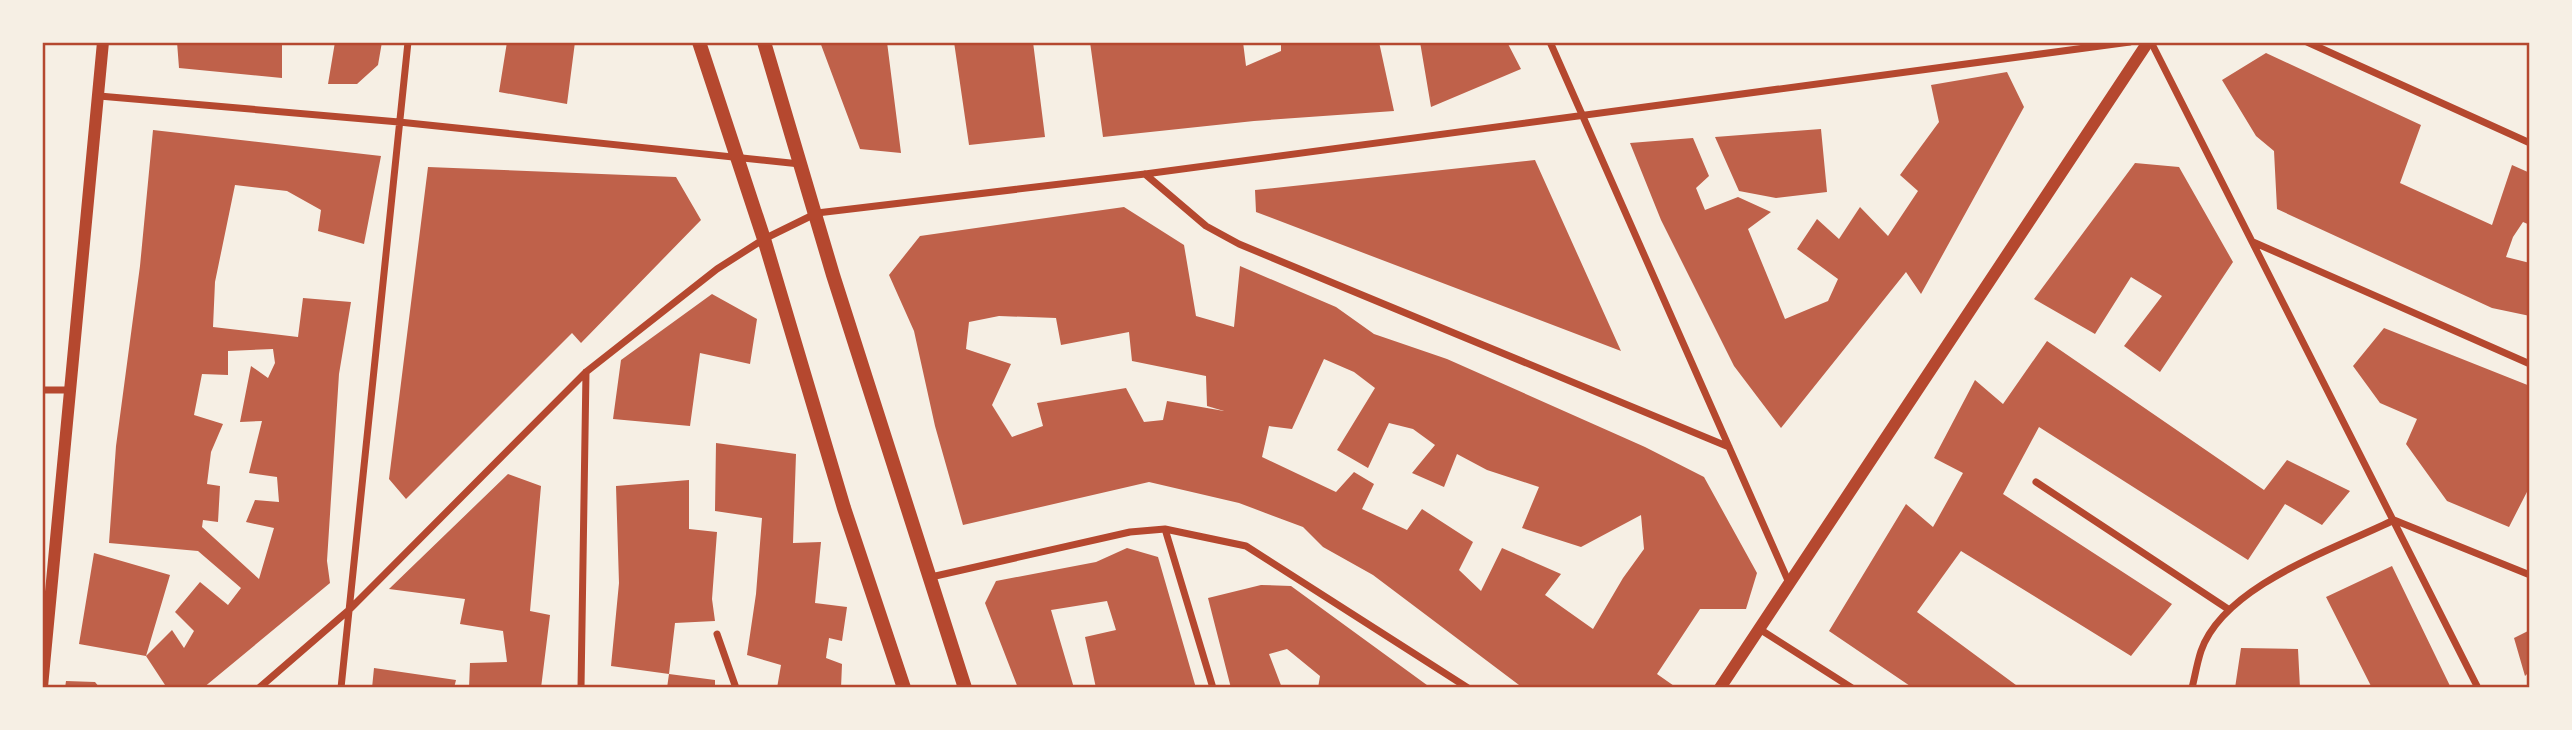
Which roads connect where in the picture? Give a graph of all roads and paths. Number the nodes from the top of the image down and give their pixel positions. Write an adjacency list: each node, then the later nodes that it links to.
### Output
1 (103, 42): 9 (street)
2 (408, 42): 11 (street)
3 (699, 42): 13 (main road)
4 (764, 42): 14 (main road)
5 (1550, 42): 10 (street)
6 (2130, 42): 10 (street)
7 (2150, 42): 18 (street); 29 (street)
8 (2307, 42): 12 (street)
9 (99, 96): 11 (street); 22 (street)
10 (1583, 116): 15 (street); 23 (street)
11 (399, 122): 13 (street); 31 (street)
12 (2530, 143)
13 (737, 159): 14 (street); 17 (main road)
14 (801, 164): 16 (main road)
15 (1145, 174): 16 (street); 23 (street)
16 (817, 213): 17 (street); 28 (main road)
17 (764, 239): 20 (street); 39 (main road)
18 (2253, 242): 19 (street); 25 (street)
19 (2530, 364)
20 (586, 372): 31 (street); 37 (street)
21 (42, 390): 22 (street)
22 (71, 390): 34 (street)
23 (1729, 447): 29 (street)
24 (2036, 482): 30 (street)
25 (2394, 520): 27 (street); 30 (street); 46 (street)
26 (1164, 529): 28 (street); 41 (street); 42 (street)
27 (2530, 575)
28 (931, 577): 40 (main road)
29 (1790, 586): 32 (street)
30 (2228, 609): 45 (street)
31 (349, 610): 35 (street); 36 (street)
32 (1761, 630): 43 (street); 44 (street)
33 (717, 634): 38 (street)
34 (42, 687)
35 (259, 688)
36 (341, 688)
37 (581, 688)
38 (736, 688)
39 (904, 688)
40 (965, 688)
41 (1213, 688)
42 (1468, 688)
43 (1720, 688)
44 (1852, 688)
45 (2192, 688)
46 (2479, 688)

